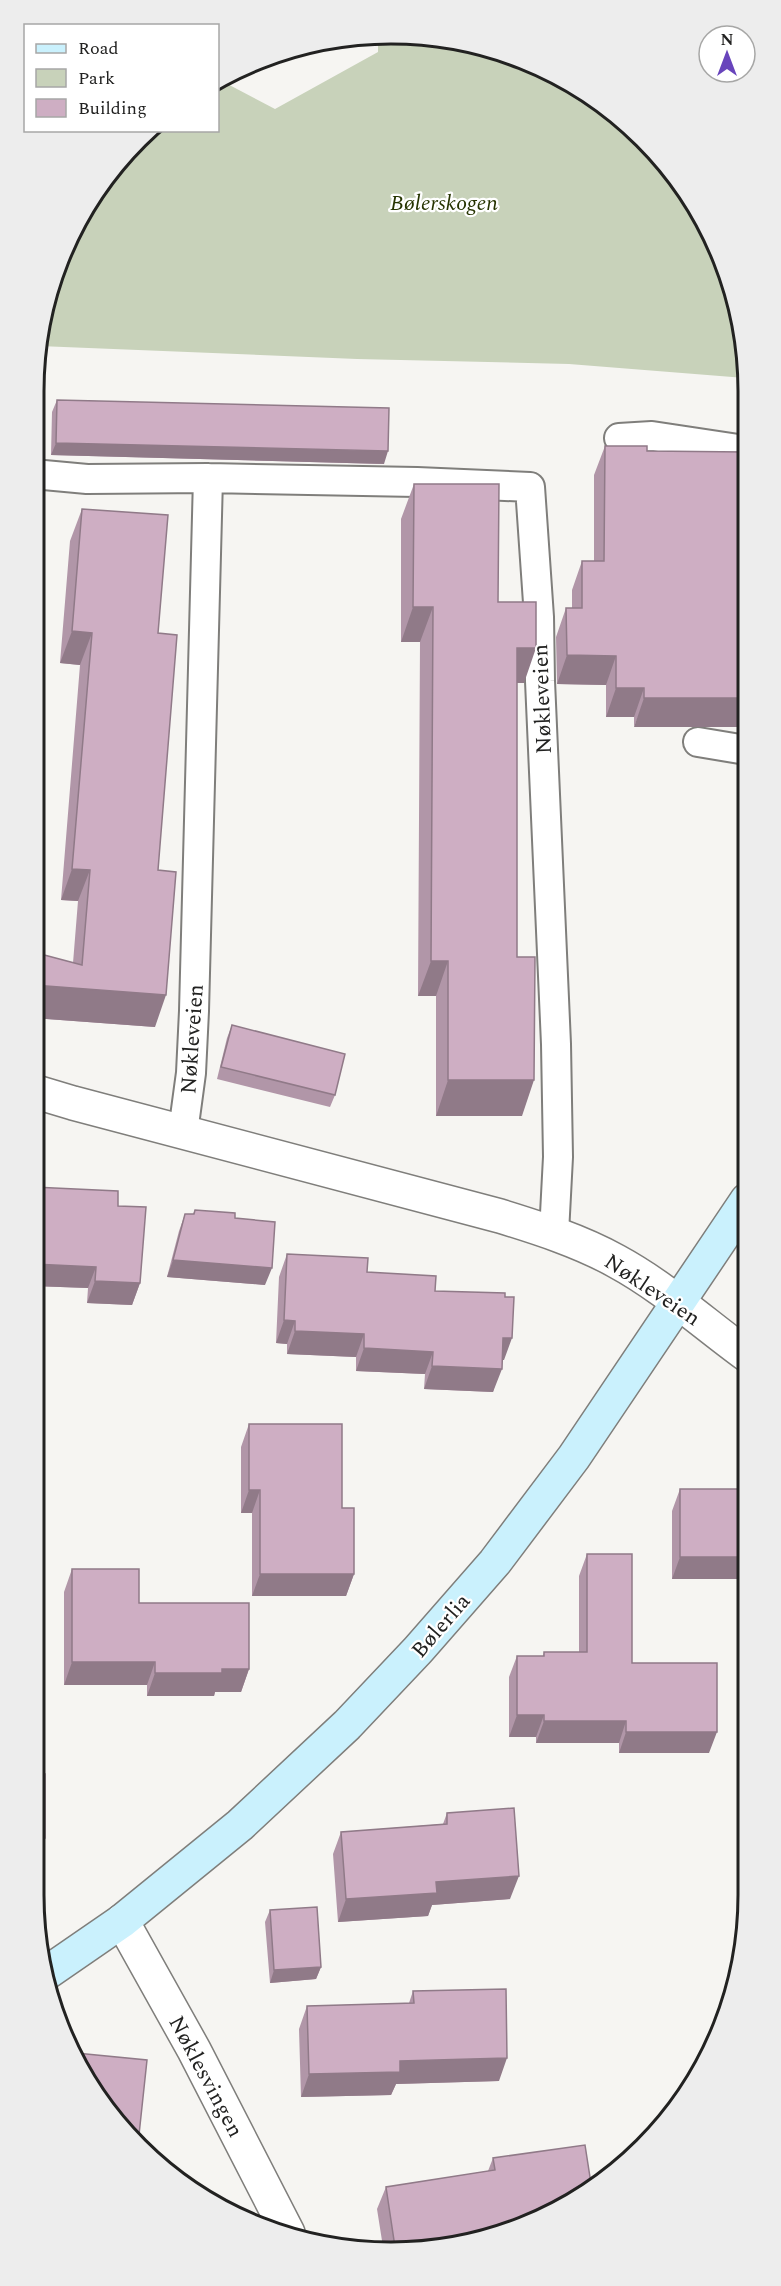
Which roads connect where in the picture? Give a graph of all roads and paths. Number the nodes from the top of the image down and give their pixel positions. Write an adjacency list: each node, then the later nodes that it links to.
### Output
1 (619, 438): 2 (lane)
2 (738, 449)
3 (44, 475): 4 (lane, Nøkleveien)
4 (208, 478): 8 (lane, Nøkleveien); 10 (lane, Nøkleveien)
5 (698, 742): 6 (lane)
6 (738, 749)
7 (44, 1093): 8 (street, Nøkleveien)
8 (183, 1132): 10 (street, Nøkleveien)
9 (738, 1213): 11 (street, Bølerlia)
10 (554, 1233): 11 (street, Nøkleveien)
11 (678, 1300): 12 (street, Nøkleveien); 13 (street, Bølerlia)
12 (738, 1348)
13 (122, 1922): 14 (street, Bølerlia); 15 (street, Nøklesvingen)
14 (52, 1970)
15 (284, 2226)

